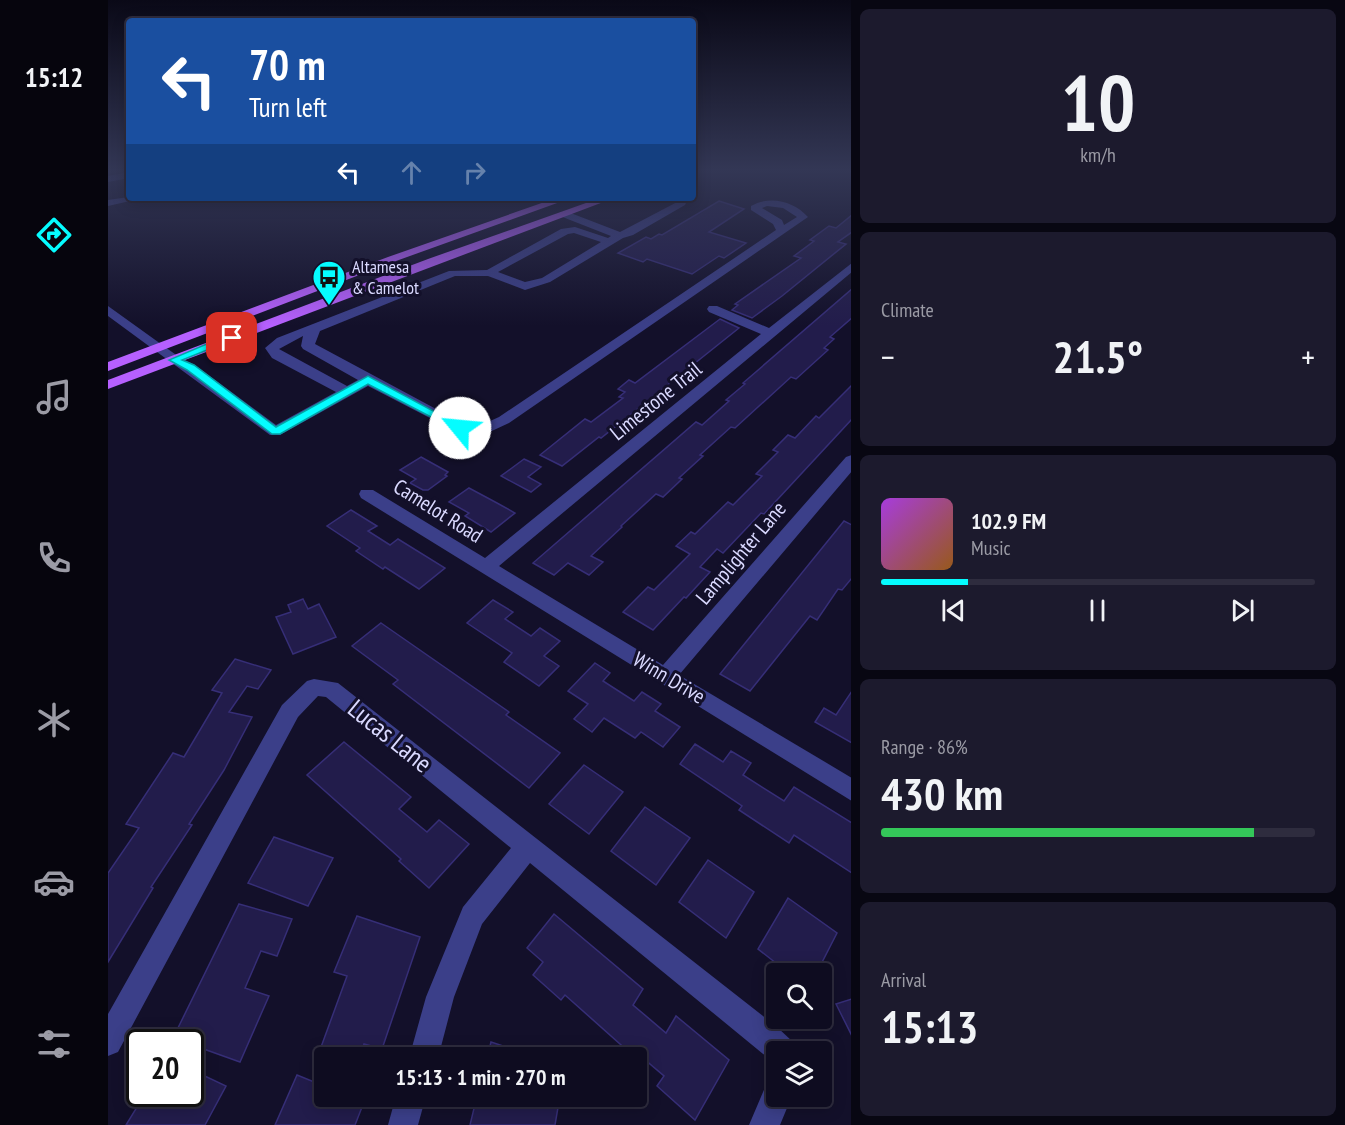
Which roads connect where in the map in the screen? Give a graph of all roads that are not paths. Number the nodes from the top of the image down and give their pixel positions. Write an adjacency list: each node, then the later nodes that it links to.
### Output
1 (500, 222): 13 (main road)
2 (543, 222): 14 (main road)
3 (579, 222): 6 (street)
4 (649, 222): 6 (street)
5 (781, 230): 16 (street)
6 (614, 239): 8 (street); 8 (street)
7 (851, 267): 12 (street, Limestone Trail)
8 (489, 273): 11 (street)
9 (713, 309): 12 (street)
10 (108, 310): 13 (street)
11 (315, 328): 16 (street); 18 (street)
12 (770, 333): 21 (street, Limestone Trail)
13 (159, 348): 14 (street); 15 (main road)
14 (174, 360): 17 (main road); 18 (street)
15 (108, 367)
16 (368, 380): 18 (street)
17 (108, 385)
18 (347, 392)
19 (851, 461): 22 (street, Lamplighter Lane)
20 (367, 494): 21 (street, Camelot Road)
21 (486, 567): 22 (street, Winn Drive)
22 (666, 676): 23 (street, Winn Drive)
23 (851, 789)
24 (528, 846): 25 (street, Lucas Lane); 26 (street, Lucas Lane); 27 (street)
25 (771, 1041)
26 (108, 1042)
27 (426, 1047)
28 (408, 1107): 30 (street)
29 (772, 1107): 31 (street)
30 (403, 1125)
31 (764, 1125)

